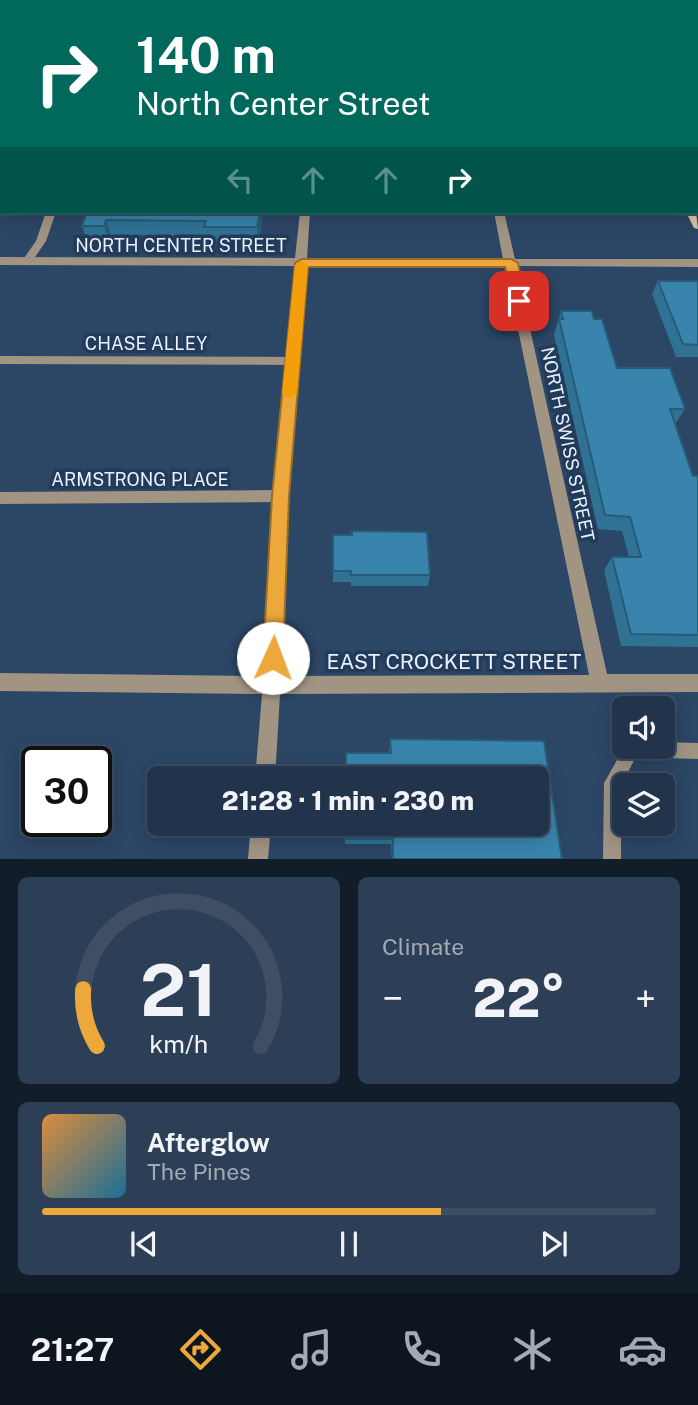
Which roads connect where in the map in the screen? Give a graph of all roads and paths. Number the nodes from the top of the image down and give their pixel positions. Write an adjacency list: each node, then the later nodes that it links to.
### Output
1 (50, 214): 5 (lane)
2 (305, 214): 6 (street)
3 (499, 214): 7 (street, NORTH SWISS STREET)
4 (0, 261): 5 (street, NORTH CENTER STREET)
5 (27, 261): 6 (street, NORTH CENTER STREET)
6 (302, 263): 7 (street, NORTH CENTER STREET); 10 (street)
7 (511, 263): 8 (street, NORTH CENTER STREET); 14 (street, NORTH SWISS STREET)
8 (698, 263)
9 (0, 360): 10 (lane, CHASE ALLEY)
10 (293, 361): 11 (street)
11 (280, 496): 12 (lane, ARMSTRONG PLACE); 16 (street)
12 (0, 498)
13 (0, 682): 16 (street, EAST CROCKETT STREET)
14 (600, 684): 15 (street, EAST CROCKETT STREET); 16 (street, EAST CROCKETT STREET)
15 (698, 684)
16 (272, 685): 18 (street)
17 (698, 751): 21 (lane)
18 (266, 766)
19 (260, 836): 20 (street)
20 (258, 859)
21 (612, 859)

